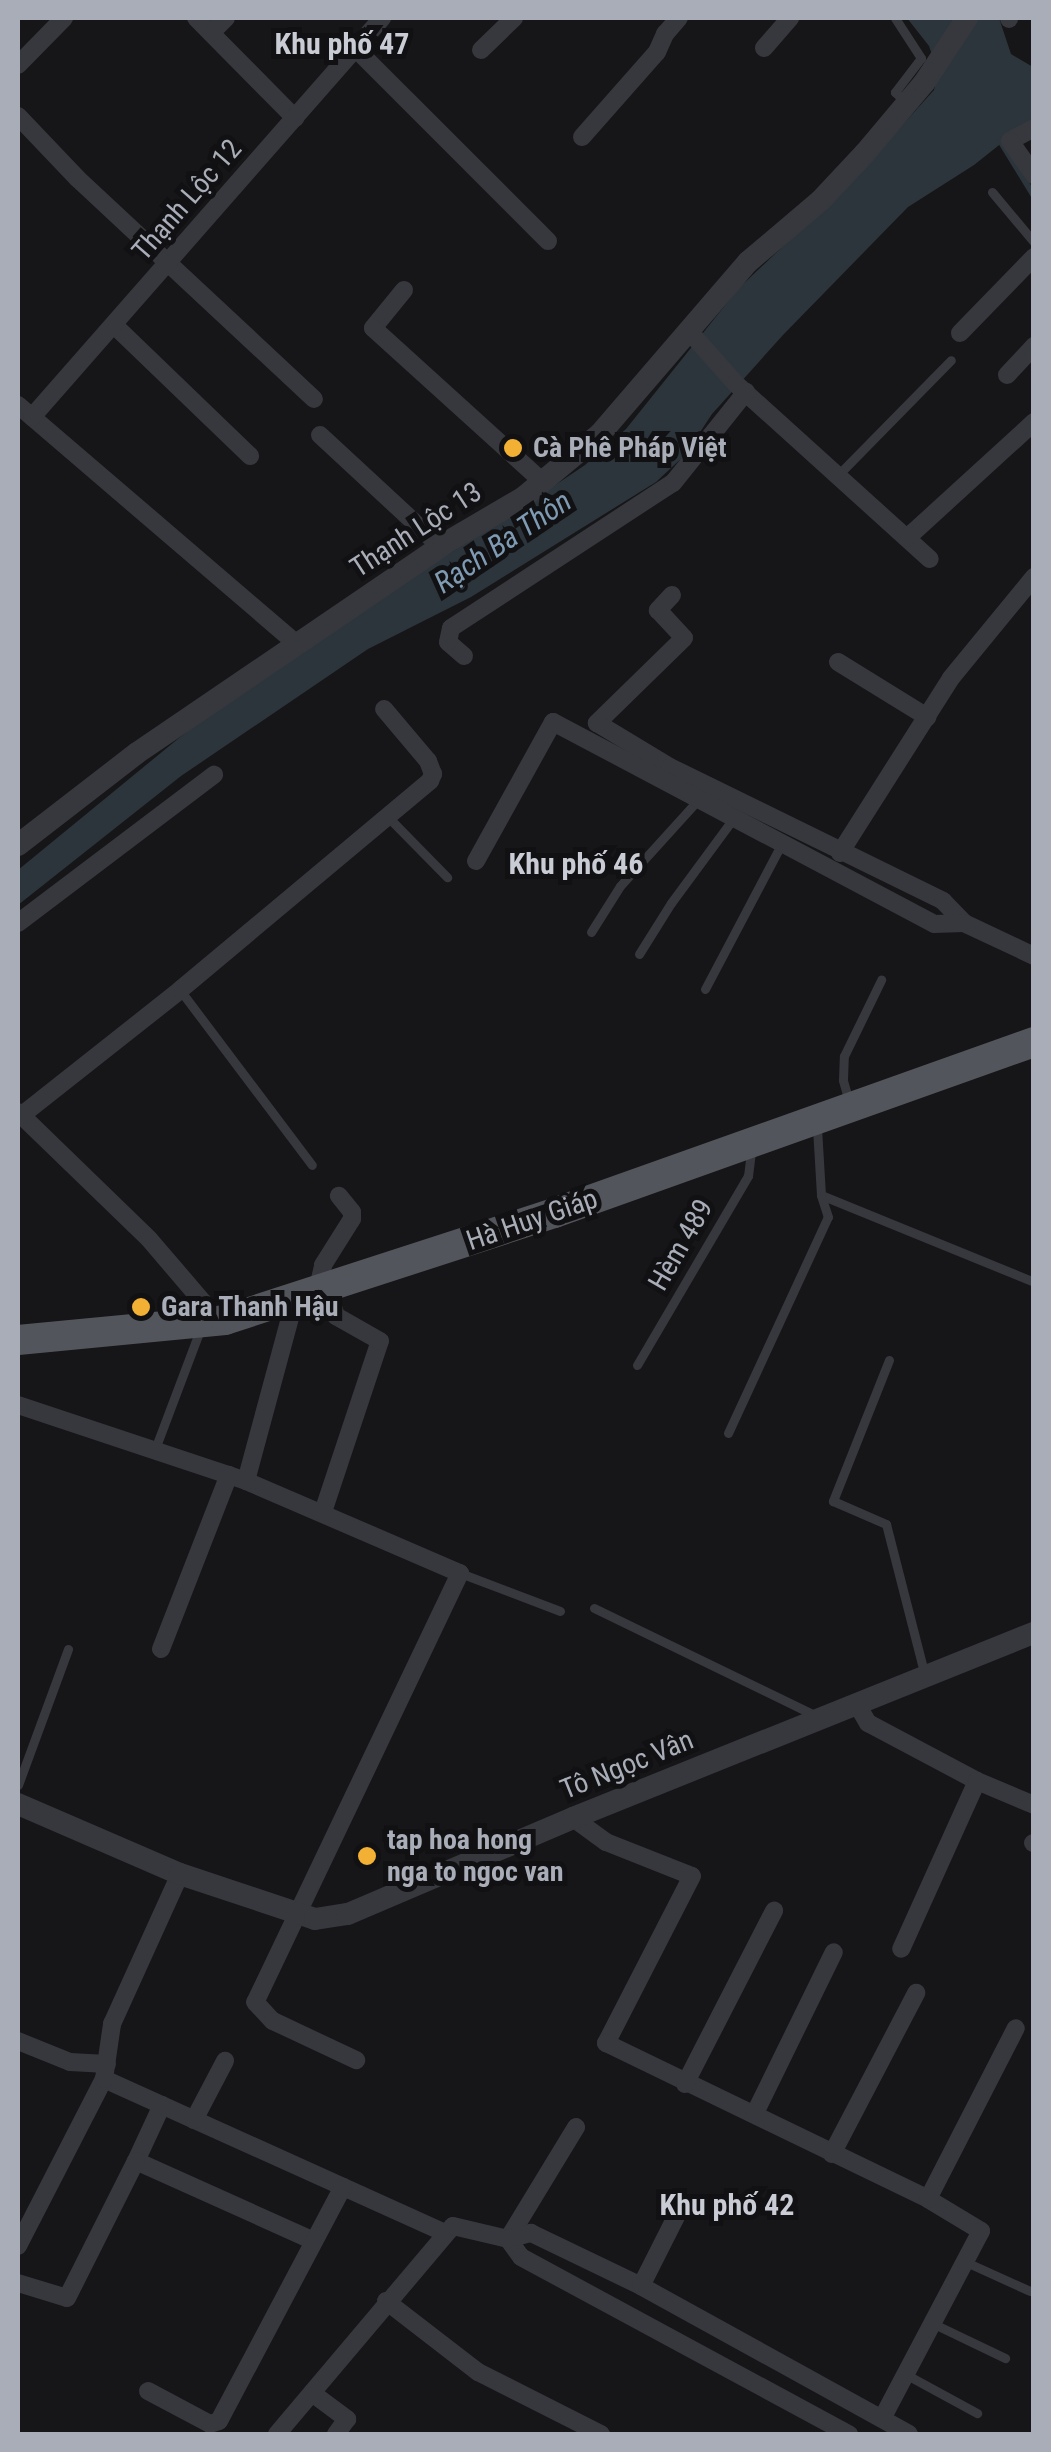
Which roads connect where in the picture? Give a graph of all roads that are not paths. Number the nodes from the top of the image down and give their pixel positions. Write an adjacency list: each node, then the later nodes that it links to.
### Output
1 (64, 18): 14 (street)
2 (196, 18): 10 (street)
3 (226, 18): 10 (street)
4 (382, 18): 11 (street, Thạnh Lộc 12)
5 (514, 18): 13 (street)
6 (679, 18): 19 (street)
7 (790, 18): 12 (street)
8 (894, 18): 15 (lane)
9 (966, 18): 15 (street, Thạnh Lộc 13)
10 (212, 33): 17 (street)
11 (355, 48): 17 (street, Thạnh Lộc 12); 22 (street)
12 (764, 48)
13 (481, 50)
14 (18, 65)
15 (907, 104): 28 (street, Thạnh Lộc 13)
16 (18, 116): 25 (street)
17 (295, 118): 25 (street, Thạnh Lộc 12)
18 (1034, 128): 20 (street)
19 (582, 137)
20 (1034, 175)
21 (992, 192): 23 (lane)
22 (548, 241)
23 (1034, 242)
24 (1034, 256): 29 (street)
25 (170, 263): 27 (street, Thạnh Lộc 12); 34 (street)
26 (404, 290): 40 (street)
27 (114, 325): 35 (street, Thạnh Lộc 12); 38 (street)
28 (691, 333): 33 (street); 40 (street, Thạnh Lộc 13)
29 (960, 334)
30 (1034, 346): 32 (street)
31 (951, 360): 39 (lane)
32 (1007, 375)
33 (741, 388): 39 (street); 47 (street)
34 (314, 399)
35 (25, 411): 46 (street)
36 (1034, 422): 41 (street)
37 (320, 435): 42 (street)
38 (250, 456)
39 (838, 475): 41 (street)
40 (542, 481): 42 (street, Thạnh Lộc 13)
41 (908, 538): 43 (street)
42 (440, 546): 46 (street, Thạnh Lộc 13)
43 (930, 559)
44 (1034, 577): 50 (street)
45 (672, 595): 57 (street)
46 (298, 645): 56 (street, Thạnh Lộc 13)
47 (464, 656)
48 (838, 662): 50 (street)
49 (384, 709): 53 (street)
50 (927, 717): 57 (street)
51 (214, 775): 60 (street)
52 (698, 800): 54 (street); 58 (street); 62 (lane)
53 (387, 816): 59 (lane); 66 (street)
54 (733, 819): 55 (street); 63 (lane)
55 (781, 845): 61 (street); 67 (lane)
56 (18, 846)
57 (840, 853): 61 (street)
58 (476, 861)
59 (447, 876)
60 (18, 922)
61 (964, 923): 64 (street)
62 (591, 932)
63 (640, 954)
64 (1034, 956)
65 (881, 980): 69 (lane)
66 (180, 990): 70 (street); 73 (lane)
67 (705, 990)
68 (1034, 1042): 69 (main road, Hà Huy Giáp)
69 (850, 1107): 71 (main road, Hà Huy Giáp)
70 (20, 1113): 78 (street)
71 (816, 1120): 72 (main road, Hà Huy Giáp); 74 (lane)
72 (752, 1143): 77 (main road, Hà Huy Giáp); 81 (lane, Hèm 489)
73 (312, 1166)
74 (821, 1195): 76 (lane); 83 (lane)
75 (339, 1196): 77 (street)
76 (1034, 1282)
77 (313, 1293): 78 (main road, Hà Huy Giáp); 85 (street); 86 (street)
78 (202, 1324): 79 (main road, Hà Huy Giáp); 84 (lane)
79 (18, 1340)
80 (889, 1360): 93 (lane)
81 (637, 1365)
82 (18, 1404): 84 (street)
83 (728, 1433)
84 (156, 1450): 85 (street)
85 (238, 1478): 86 (street); 91 (street)
86 (322, 1512): 87 (street)
87 (460, 1573): 89 (lane); 103 (street)
88 (594, 1608): 95 (lane)
89 (560, 1611)
90 (1034, 1633): 93 (street, Tô Ngọc Vân)
91 (161, 1648)
92 (68, 1649): 97 (lane)
93 (926, 1680): 94 (street, Tô Ngọc Vân)
94 (858, 1706): 95 (street, Tô Ngọc Vân); 96 (street)
95 (823, 1720): 100 (street, Tô Ngọc Vân)
96 (977, 1780): 99 (street); 104 (street)
97 (18, 1785)
98 (18, 1804): 101 (street, Tô Ngọc Vân)
99 (1034, 1805)
100 (573, 1818): 103 (street, Tô Ngọc Vân); 112 (street)
101 (180, 1874): 103 (street, Tô Ngọc Vân); 111 (street)
102 (774, 1912): 112 (street)
103 (300, 1914): 109 (street)
104 (901, 1950)
105 (834, 1952): 115 (street)
106 (916, 1993): 117 (street)
107 (1016, 2028): 120 (street)
108 (18, 2040): 111 (street)
109 (356, 2060)
110 (225, 2061): 114 (street)
111 (106, 2072): 113 (street); 123 (street)
112 (685, 2084): 115 (street)
113 (162, 2105): 114 (street); 118 (street)
114 (198, 2111): 119 (street)
115 (755, 2113): 117 (street)
116 (576, 2128): 124 (street)
117 (832, 2154): 120 (street)
118 (136, 2162): 125 (street); 127 (street)
119 (344, 2187): 122 (street); 125 (street)
120 (928, 2199): 126 (street)
121 (702, 2208): 128 (street)
122 (446, 2233): 124 (street); 130 (street)
123 (19, 2239)
124 (508, 2239): 128 (street); 141 (street)
125 (314, 2241): 134 (street)
126 (966, 2262): 129 (lane); 131 (street)
127 (18, 2283)
128 (642, 2286): 137 (street)
129 (1030, 2291)
130 (386, 2301): 135 (street); 140 (street)
131 (934, 2324): 132 (lane); 133 (street)
132 (1005, 2358)
133 (907, 2375): 136 (lane); 137 (street)
134 (148, 2391)
135 (312, 2394): 138 (street); 139 (street)
136 (977, 2413)
137 (882, 2419): 142 (street)
138 (277, 2434)
139 (336, 2434)
140 (600, 2434)
141 (847, 2434)
142 (908, 2434)

